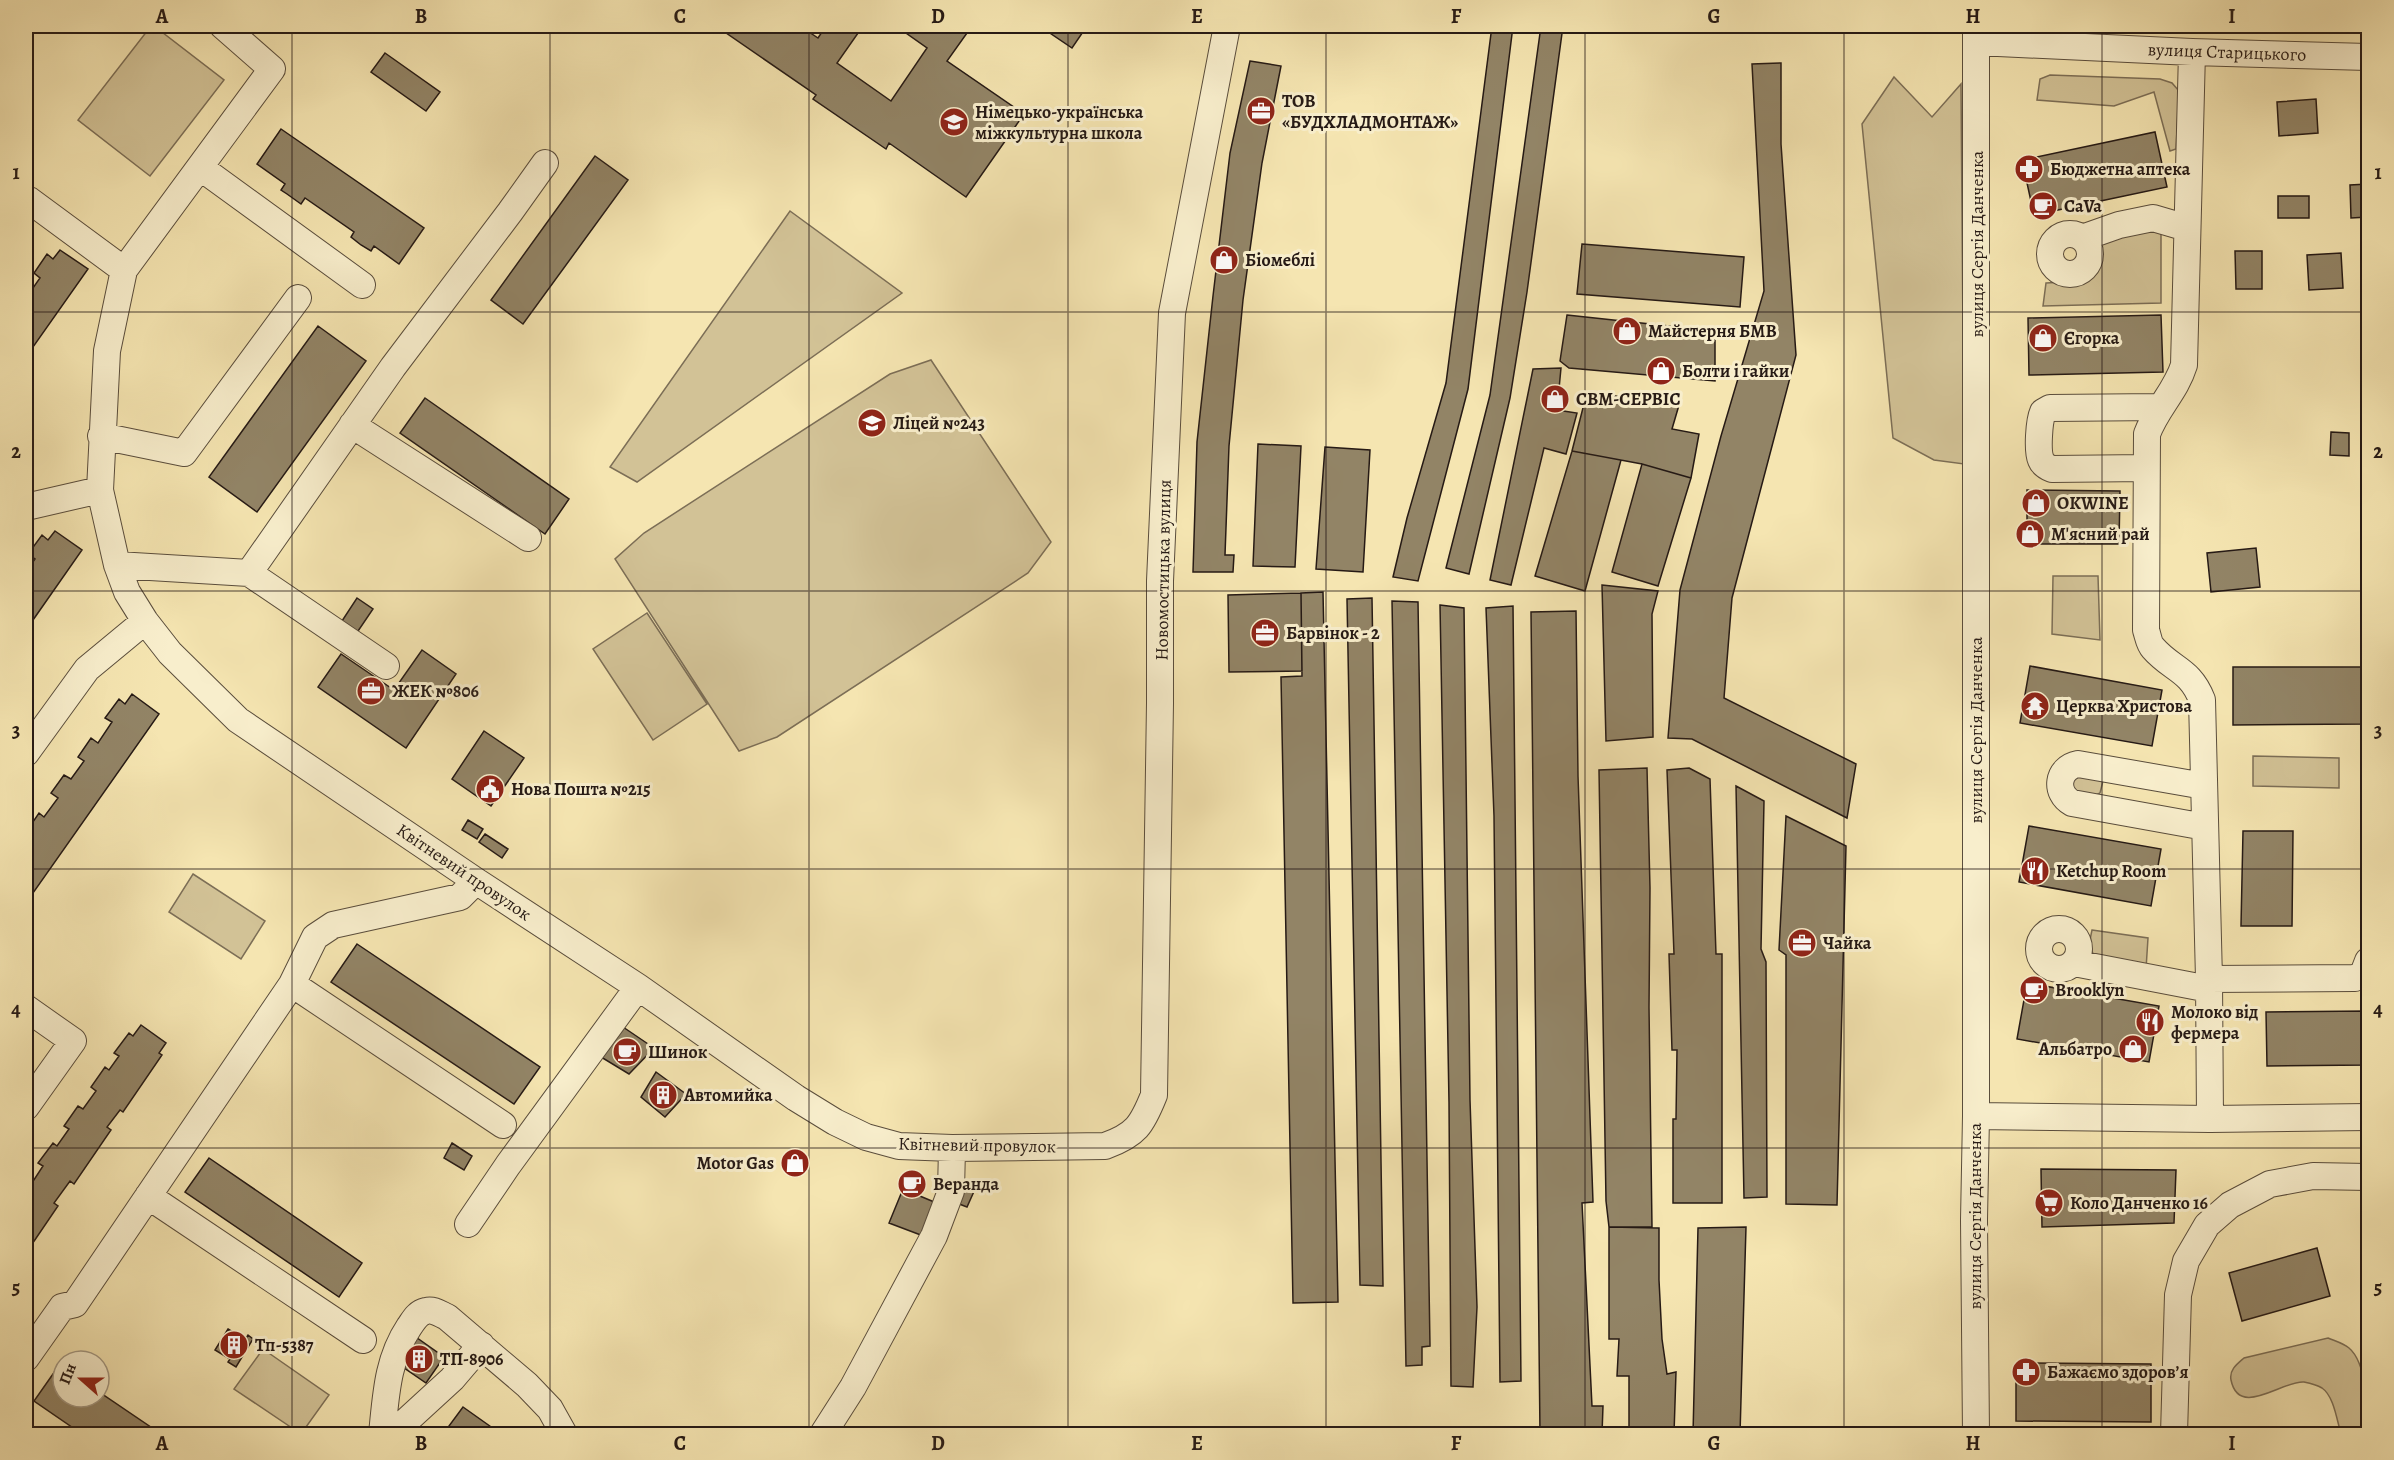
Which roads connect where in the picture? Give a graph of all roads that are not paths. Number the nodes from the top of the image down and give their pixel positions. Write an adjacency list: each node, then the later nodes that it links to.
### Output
1 (224, 26): 7 (street)
2 (1227, 26): 37 (street, Новомостицька вулиця)
3 (1976, 34): 4 (street, вулиця Старицького); 36 (street, вулиця Сергія Данченка)
4 (2192, 52): 5 (street, вулиця Старицького); 9 (street)
5 (2368, 57)
6 (545, 163): 15 (street)
7 (201, 168): 11 (street); 12 (street)
8 (26, 205): 11 (street)
9 (2187, 228): 10 (street); 14 (street)
10 (2082, 238)
11 (124, 270): 16 (street, Квітневий провулок)
12 (362, 285)
13 (298, 298): 16 (street)
14 (2160, 407): 17 (street); 17 (street)
15 (352, 425): 20 (street); 22 (street)
16 (101, 436): 18 (street, Квітневий провулок)
17 (2146, 468): 26 (street)
18 (100, 489): 19 (street); 21 (street, Квітневий провулок)
19 (26, 507)
20 (528, 538)
21 (117, 565): 22 (street); 23 (street, Квітневий провулок)
22 (249, 573): 24 (street)
23 (145, 621): 25 (street); 28 (street, Квітневий провулок)
24 (386, 666)
25 (26, 753)
26 (2204, 786): 27 (street); 27 (street)
27 (2205, 827): 32 (street)
28 (476, 881): 31 (street); 33 (street, Квітневий провулок)
29 (2368, 961): 32 (street)
30 (2074, 963): 32 (street)
31 (292, 984): 40 (street); 43 (street)
32 (2209, 984): 38 (street)
33 (638, 987): 41 (street, Квітневий провулок); 44 (street)
34 (26, 1008): 35 (street)
35 (26, 1107)
36 (1976, 1116): 38 (street); 52 (street, вулиця Сергія Данченка)
37 (1145, 1119): 41 (street, Квітневий провулок)
38 (2210, 1119): 39 (street)
39 (2368, 1123)
40 (503, 1125)
41 (952, 1148): 51 (street)
42 (2368, 1177): 53 (street)
43 (148, 1196): 45 (street); 47 (street)
44 (468, 1224)
45 (363, 1340)
46 (481, 1346): 48 (street); 49 (street); 50 (street)
47 (26, 1358)
48 (382, 1434)
49 (392, 1434)
50 (564, 1434)
51 (823, 1434)
52 (1976, 1434)
53 (2174, 1434)

